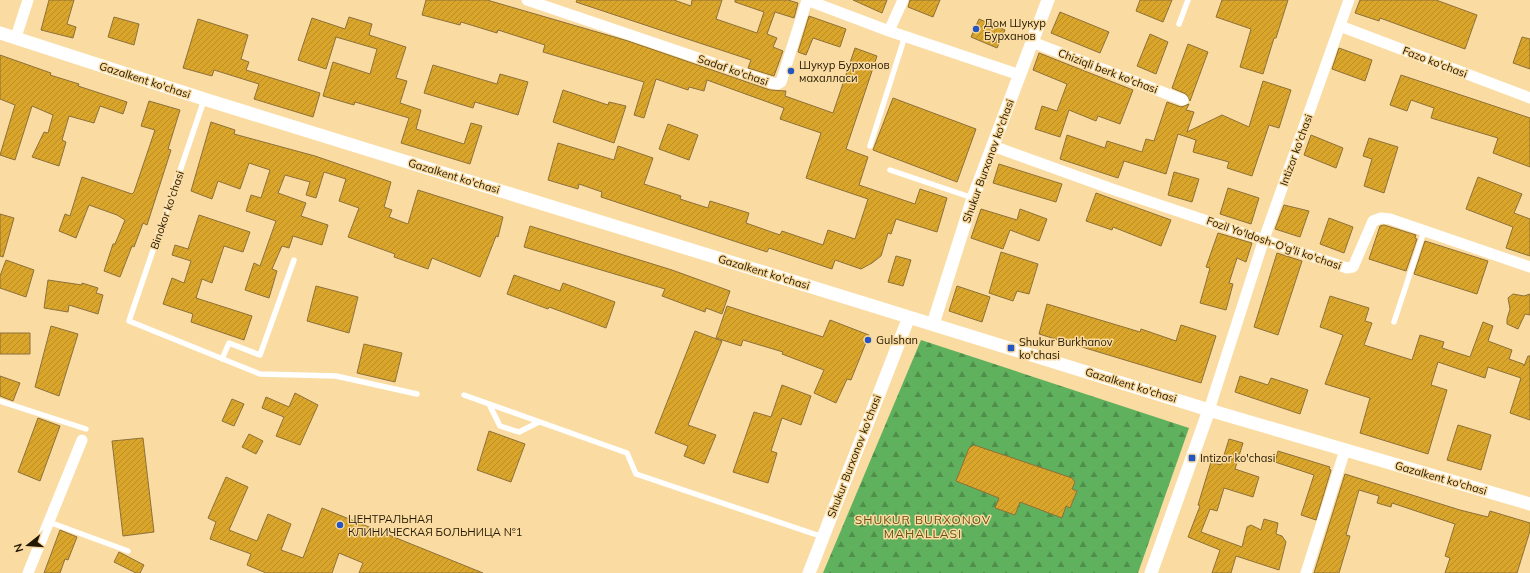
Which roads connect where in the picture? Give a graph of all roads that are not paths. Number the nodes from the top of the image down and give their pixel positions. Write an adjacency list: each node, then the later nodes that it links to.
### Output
1 (28, 0): 13 (street)
2 (527, 0): 3 (street, Sadaf ko'chasi)
3 (807, 0): 10 (street, Sadaf ko'chasi)
4 (902, 0): 10 (street)
5 (1048, 0): 14 (street, Shukur Burxonov ko'chasi)
6 (1188, 0): 8 (lane)
7 (1349, 0): 9 (street, Intizor ko'chasi)
8 (1179, 24)
9 (1340, 26): 16 (street, Fazo ko'chasi); 24 (street, Intizor ko'chasi)
10 (889, 31): 12 (street, Sadaf ko'chasi)
11 (0, 32): 13 (street, Gazalkent ko'chasi)
12 (905, 36): 15 (street, Sadaf ko'chasi); 19 (lane)
13 (16, 37): 17 (street, Gazalkent ko'chasi)
14 (1032, 42): 15 (street, Shukur Burxonov ko'chasi); 18 (street, Chiziqli berk ko'chasi)
15 (1020, 75): 20 (street, Shukur Burxonov ko'chasi)
16 (1530, 98)
17 (204, 99): 27 (street, Gazalkent ko'chasi); 30 (lane, Binokor ko'chasi)
18 (1183, 100)
19 (870, 146)
20 (992, 146): 22 (street, Shukur Burxonov ko'chasi); 24 (street, Fozil Yo'ldosh-O'g'li ko'chasi)
21 (890, 170): 22 (lane)
22 (973, 198): 29 (street, Shukur Burxonov ko'chasi)
23 (1424, 231): 24 (street, Fozil Yo'ldosh-O'g'li ko'chasi); 26 (street, Fozil Yo'ldosh-O'g'li ko'chasi); 28 (lane)
24 (1264, 239): 35 (street, Intizor ko'chasi)
25 (294, 260): 30 (lane)
26 (1530, 268)
27 (909, 317): 29 (street, Gazalkent ko'chasi); 42 (street, Shukur Burxonov ko'chasi)
28 (1394, 322)
29 (933, 324): 35 (street, Gazalkent ko'chasi)
30 (222, 359): 31 (lane)
31 (418, 394)
32 (464, 395): 34 (lane)
33 (0, 401): 37 (lane)
34 (489, 404): 36 (lane); 36 (lane)
35 (1209, 410): 39 (street, Gazalkent ko'chasi); 46 (street, Intizor ko'chasi)
36 (539, 422): 42 (lane)
37 (86, 429)
38 (82, 440): 41 (street)
39 (1345, 450): 40 (street, Gazalkent ko'chasi); 47 (street)
40 (1530, 504)
41 (49, 522): 43 (lane); 44 (street)
42 (823, 537): 45 (street, Shukur Burxonov ko'chasi)
43 (128, 551)
44 (28, 573)
45 (809, 573)
46 (1150, 573)
47 (1306, 573)

